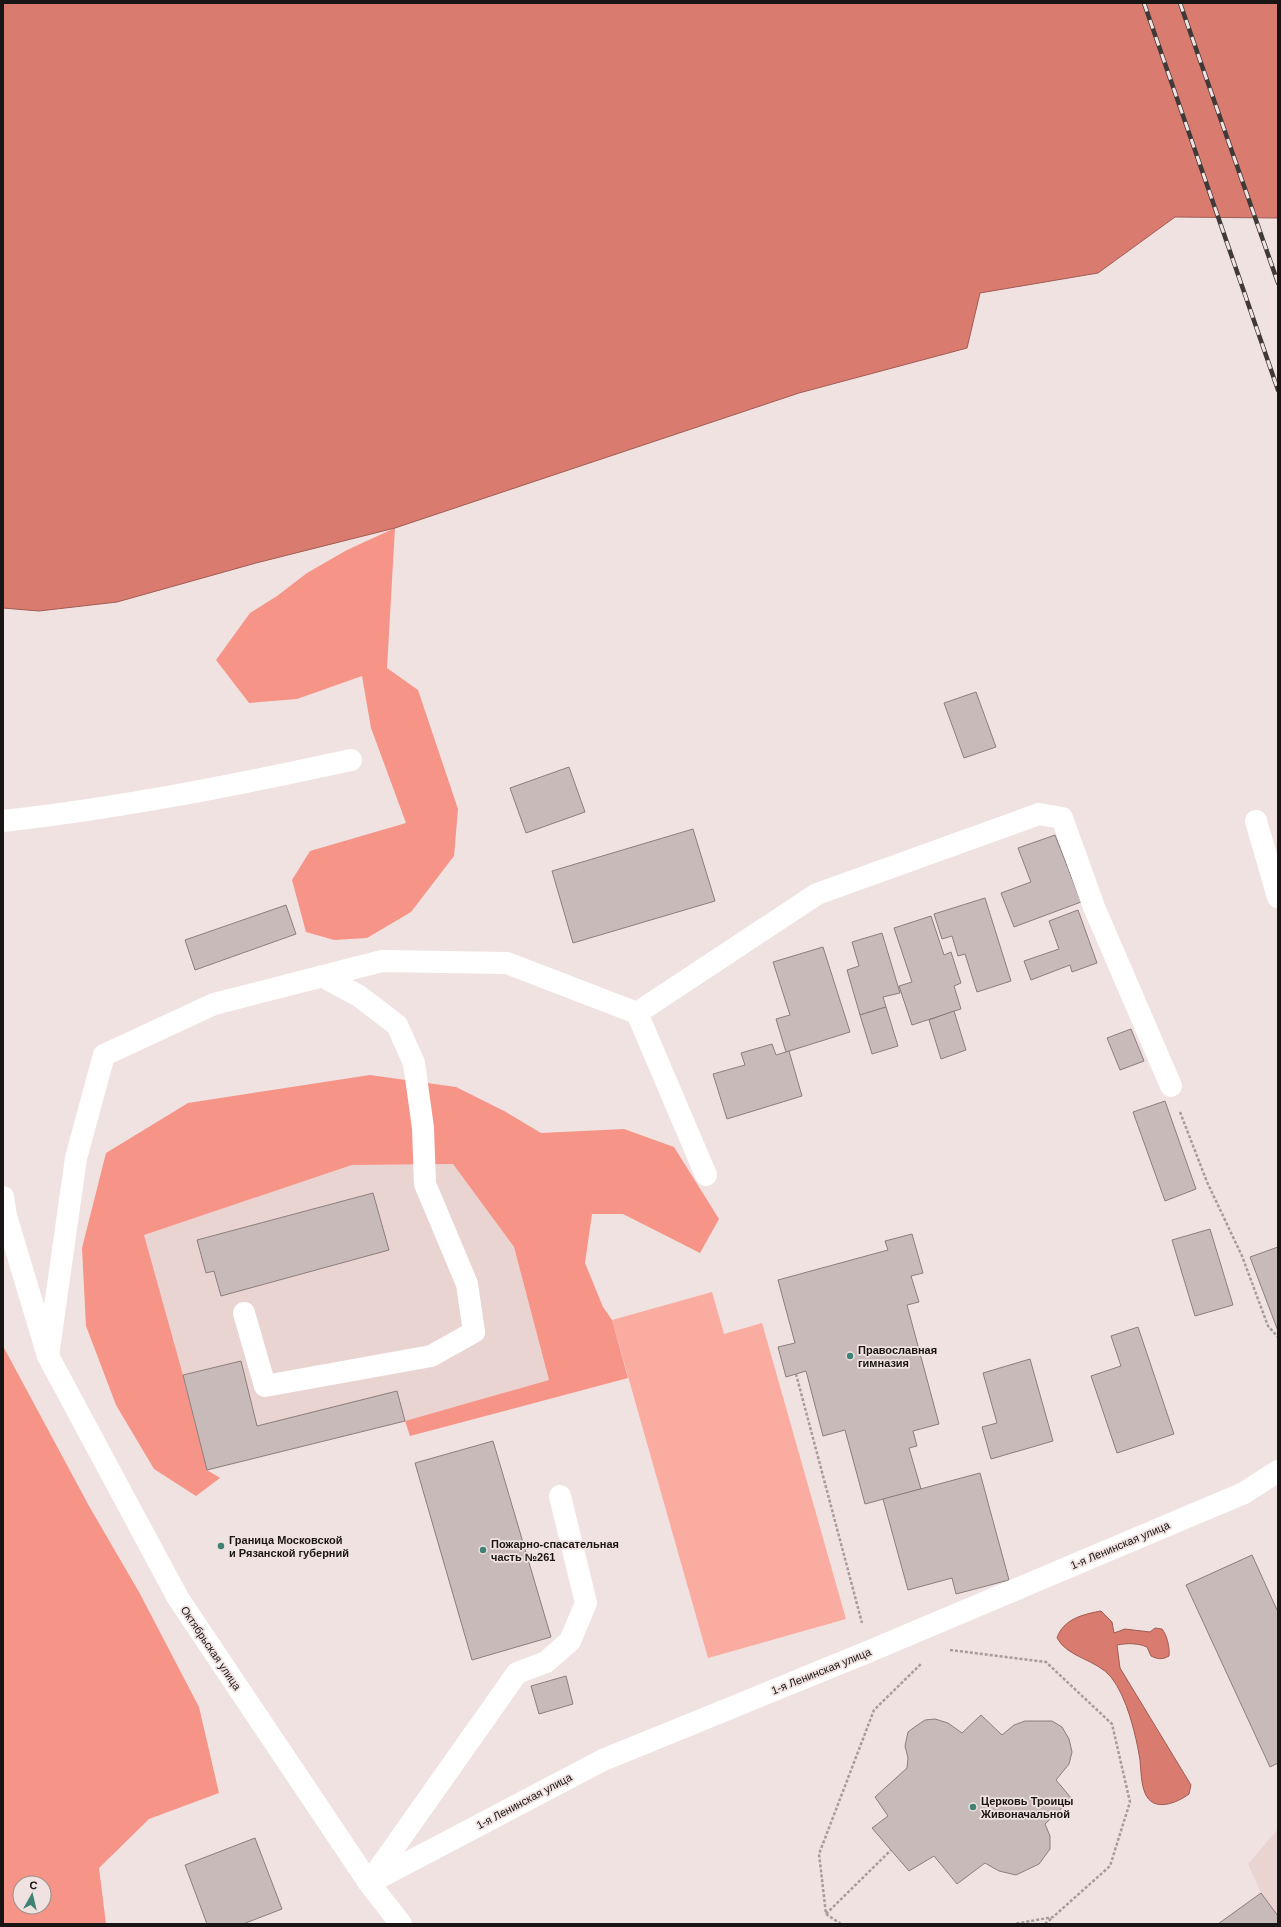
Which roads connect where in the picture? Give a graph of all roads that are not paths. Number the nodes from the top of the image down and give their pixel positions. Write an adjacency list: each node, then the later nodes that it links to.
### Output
1 (351, 760): 2 (street)
2 (3, 821)
3 (1256, 821): 4 (street)
4 (1278, 897)
5 (322, 976): 6 (street); 10 (street); 11 (street)
6 (638, 1013): 7 (street); 8 (street)
7 (1171, 1086)
8 (706, 1175)
9 (3, 1197): 11 (street, Октябрьская улица)
10 (244, 1313)
11 (48, 1356): 14 (street, Октябрьская улица)
12 (1278, 1471): 14 (street, 1-я Ленинская улица)
13 (560, 1496): 14 (street)
14 (369, 1883): 15 (street, Октябрьская улица)
15 (401, 1924)

